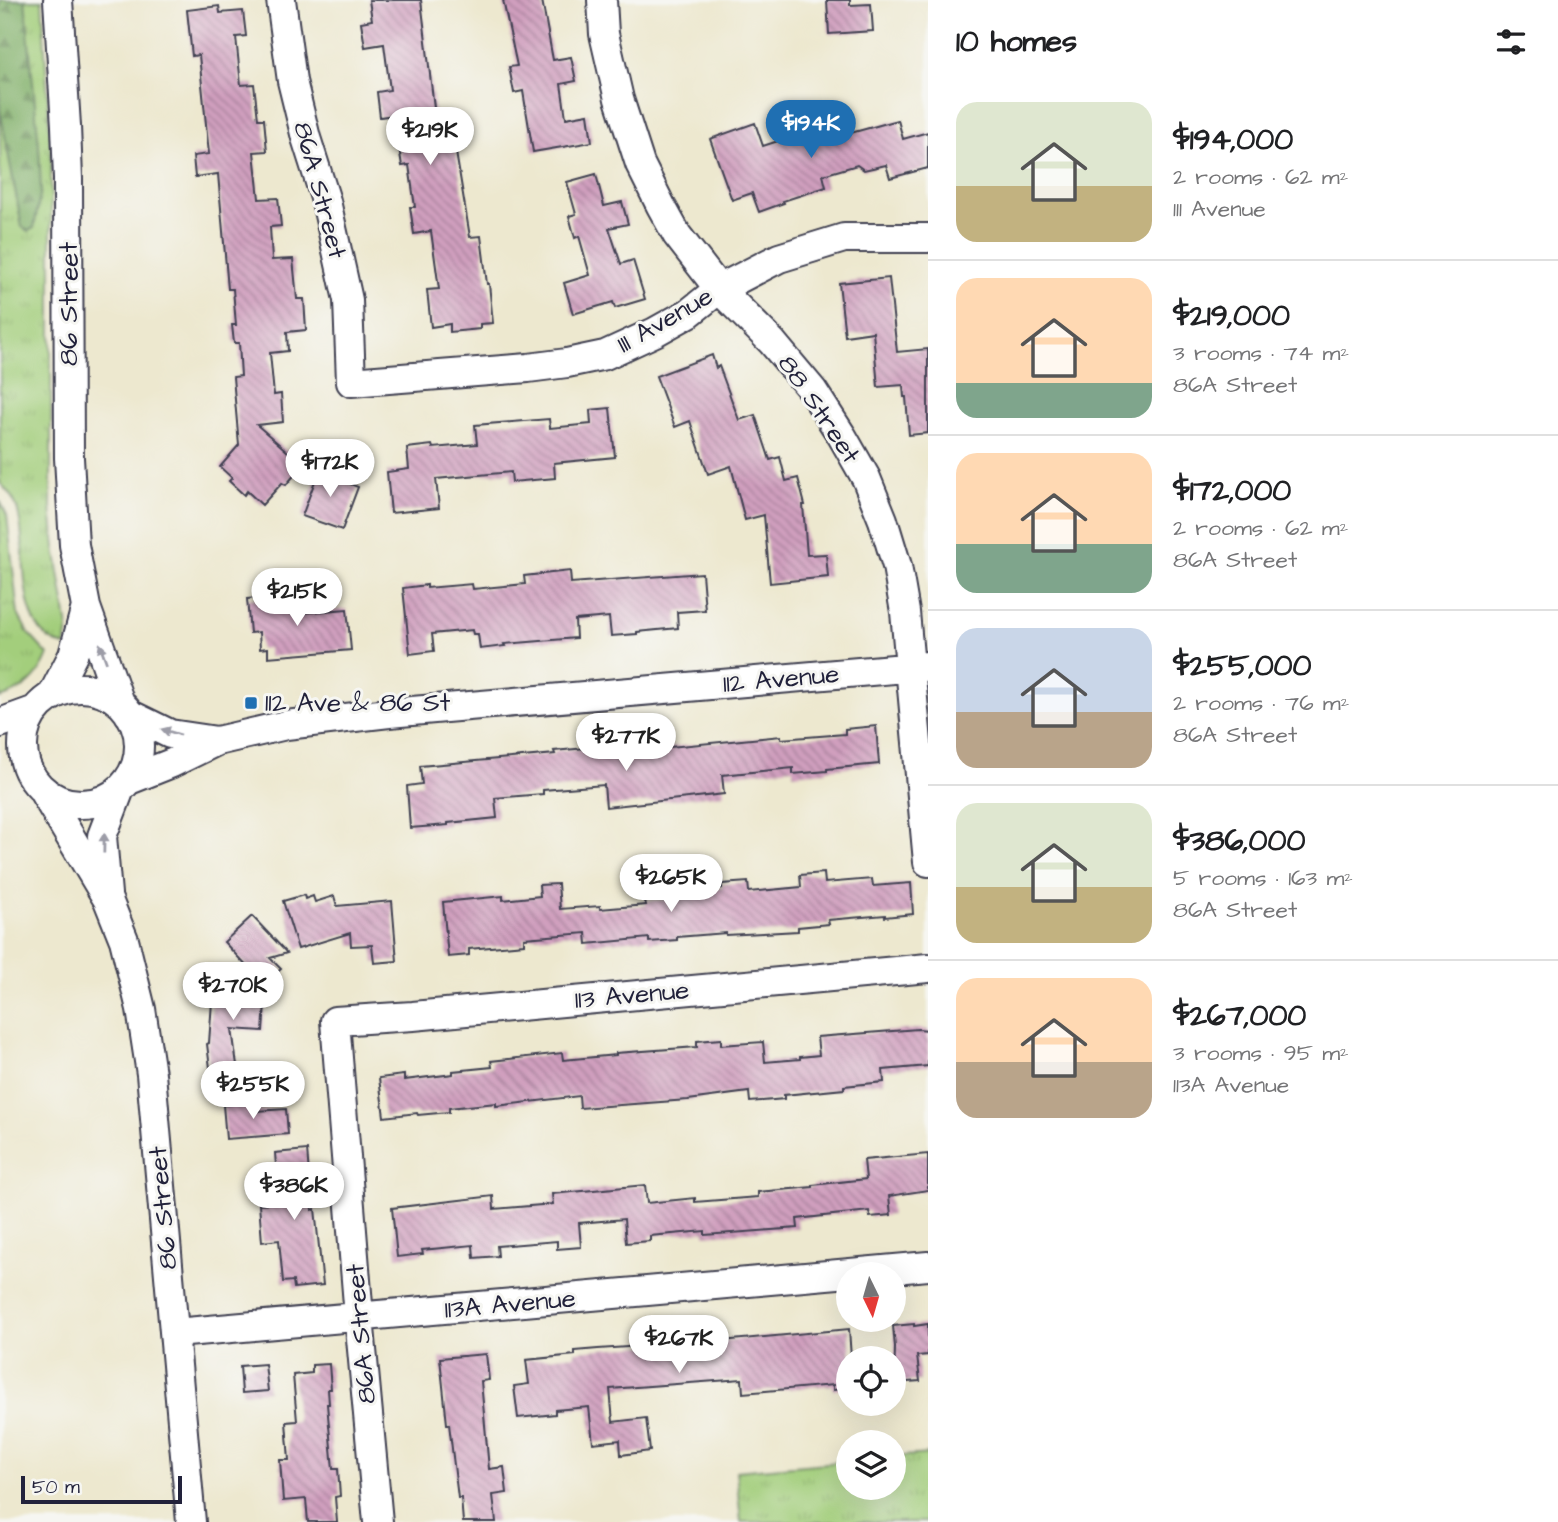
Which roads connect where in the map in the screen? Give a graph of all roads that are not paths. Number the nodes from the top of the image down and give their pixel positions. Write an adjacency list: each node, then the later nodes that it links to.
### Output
1 (58, 0): 7 (street, 86 Street)
2 (281, 0): 6 (street, 86A Street)
3 (602, 0): 5 (street, 88 Street)
4 (928, 237): 5 (street, 111 Avenue)
5 (719, 289): 6 (street, 111 Avenue); 8 (street, 88 Street)
6 (351, 382)
7 (86, 607): 9 (street, 86 Street); 10 (street, 86 Street, one-way to 7)
8 (919, 667): 12 (street, 112 Avenue); 16 (street, 88 Street)
9 (43, 704): 10 (street); 11 (street); 14 (street)
10 (124, 707): 12 (street, 112 Avenue, one-way to 10); 15 (street)
11 (0, 723)
12 (217, 741): 15 (street, 112 Avenue)
13 (0, 764): 14 (street)
14 (36, 782): 15 (street); 17 (street, 86 Street)
15 (124, 785): 17 (street, 86 Street, one-way to 15)
16 (928, 862)
17 (108, 900): 22 (street, 86 Street)
18 (928, 968): 19 (street, 113 Avenue)
19 (335, 1021): 21 (street, 86A Street)
20 (928, 1266): 21 (street, 113A Avenue)
21 (359, 1317): 22 (street, 113A Avenue); 24 (street, 86A Street)
22 (175, 1333): 23 (street, 86 Street)
23 (191, 1522)
24 (378, 1522)

